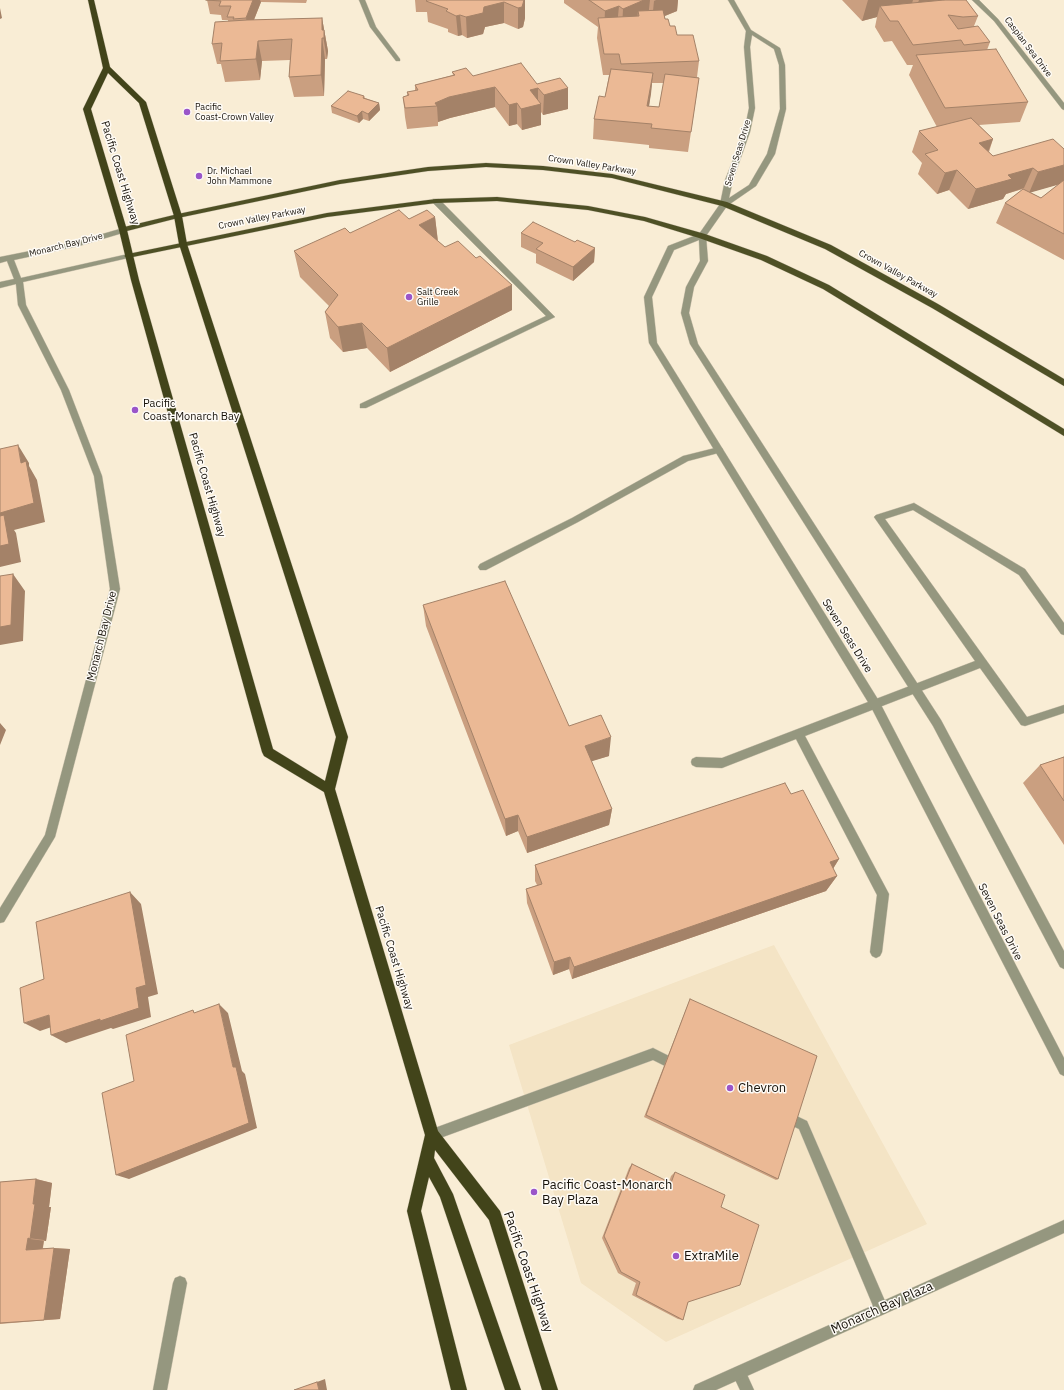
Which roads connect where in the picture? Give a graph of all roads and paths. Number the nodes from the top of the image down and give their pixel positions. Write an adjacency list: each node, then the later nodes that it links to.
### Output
1 (91, 0): 7 (highway)
2 (362, 0): 6 (street)
3 (731, 0): 5 (street, Seven Seas Drive)
4 (975, 0): 8 (street, Caspian Sea Drive)
5 (749, 31): 10 (street, Seven Seas Drive); 10 (street, Seven Seas Drive)
6 (398, 60)
7 (108, 68): 11 (highway); 12 (highway, Pacific Coast Highway)
8 (1064, 108)
9 (436, 201): 13 (main road, Crown Valley Parkway); 14 (main road, Crown Valley Parkway); 21 (street)
10 (724, 204): 11 (main road, Crown Valley Parkway); 13 (street, Seven Seas Drive); 20 (main road, Crown Valley Parkway)
11 (178, 216): 12 (main road, Crown Valley Parkway); 14 (highway)
12 (123, 230): 15 (highway, Pacific Coast Highway); 16 (street, Monarch Bay Drive)
13 (702, 236): 22 (main road, Crown Valley Parkway); 23 (street, Seven Seas Drive); 27 (street)
14 (183, 244): 15 (main road, Crown Valley Parkway); 32 (highway)
15 (128, 256): 18 (street); 32 (highway, Pacific Coast Highway)
16 (10, 258): 17 (street, Monarch Bay Drive); 18 (street, Monarch Bay Drive)
17 (0, 260)
18 (19, 281): 19 (street); 33 (street, Monarch Bay Drive)
19 (0, 285)
20 (1064, 384)
21 (364, 406)
22 (1064, 433)
23 (719, 450): 24 (street); 28 (street, Seven Seas Drive)
24 (483, 567)
25 (1064, 631): 26 (street)
26 (982, 664): 27 (street); 29 (street)
27 (915, 689): 28 (street); 35 (street)
28 (875, 704): 30 (street); 36 (street, Seven Seas Drive)
29 (1064, 709)
30 (799, 734): 31 (street); 34 (street)
31 (696, 762)
32 (329, 789): 39 (highway, Pacific Coast Highway)
33 (0, 918)
34 (876, 952)
35 (1064, 963)
36 (1064, 1070)
37 (689, 1071): 39 (street)
38 (774, 1112): 43 (street)
39 (432, 1135): 40 (highway); 48 (highway, Pacific Coast Highway)
40 (426, 1158): 46 (highway); 47 (highway)
41 (1064, 1226): 43 (street, Monarch Bay Plaza)
42 (180, 1283): 45 (street)
43 (881, 1308): 44 (street, Monarch Bay Plaza)
44 (739, 1372): 49 (street, Monarch Bay Plaza); 50 (street)
45 (160, 1390)
46 (459, 1390)
47 (513, 1390)
48 (550, 1390)
49 (700, 1390)
50 (747, 1390)

